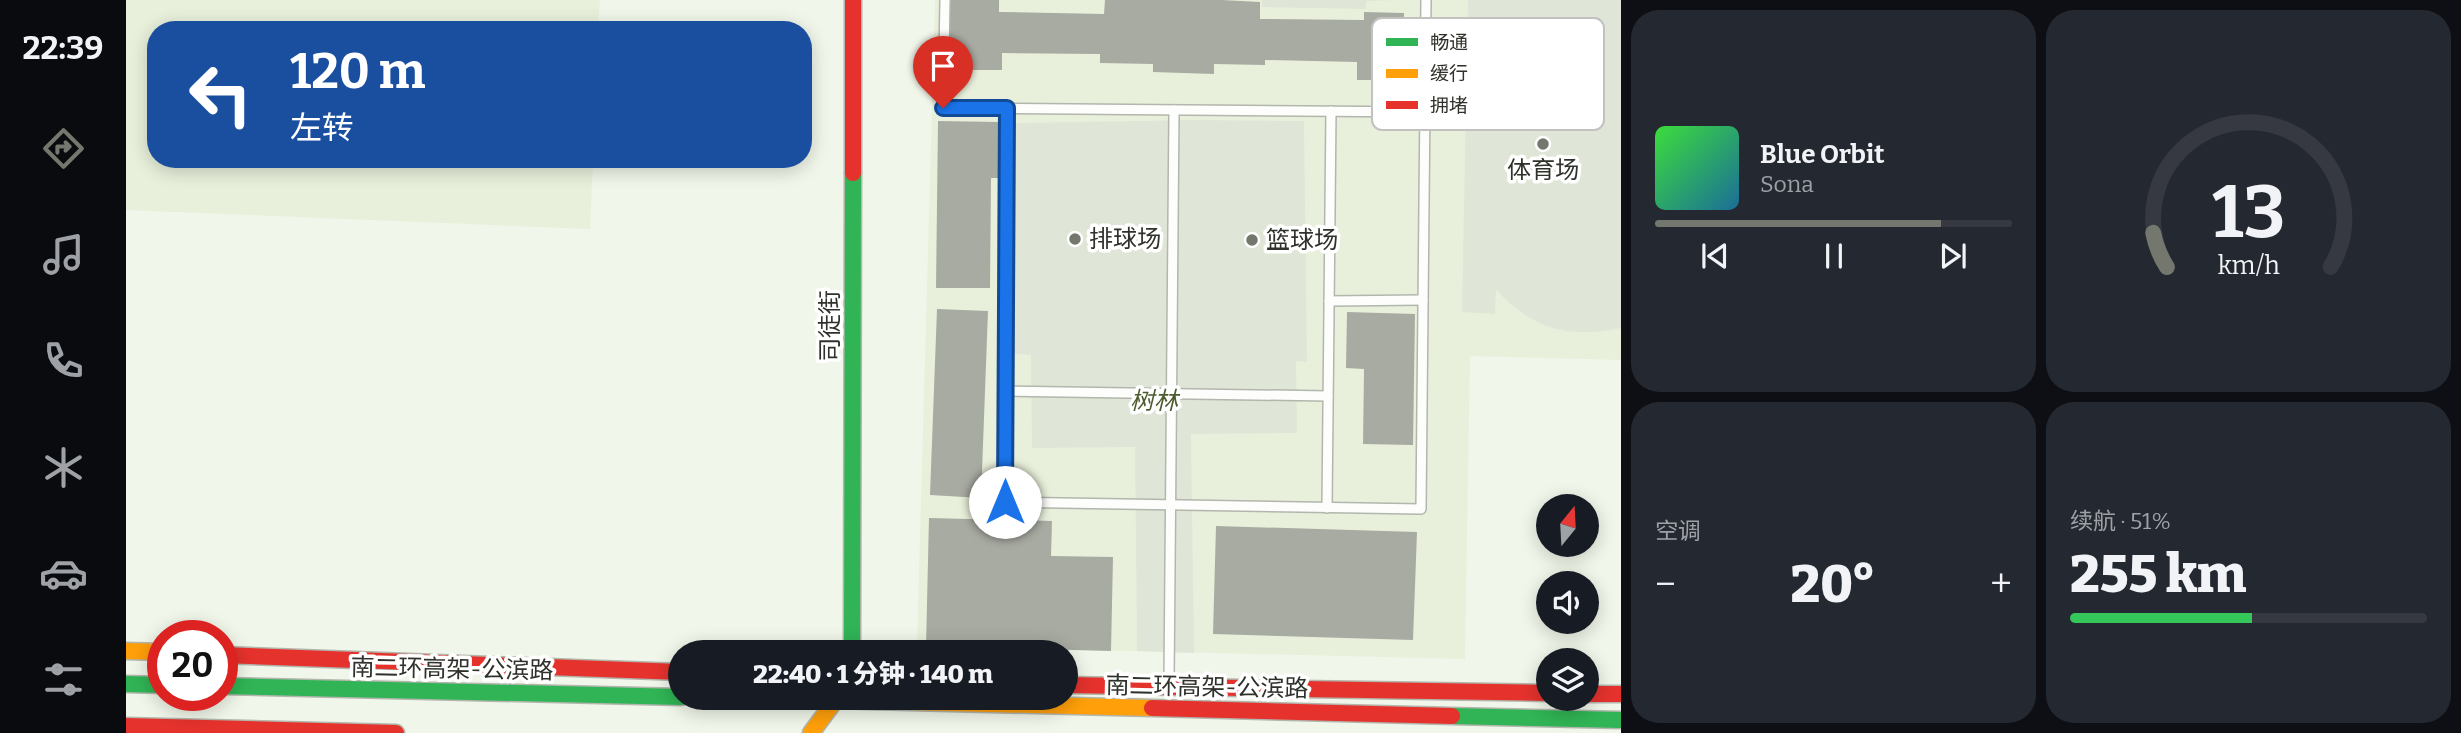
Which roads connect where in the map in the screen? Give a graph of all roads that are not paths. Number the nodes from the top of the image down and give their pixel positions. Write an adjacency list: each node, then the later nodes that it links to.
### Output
1 (853, 0): 17 (main road, 司徒街)
2 (945, 0): 5 (lane)
3 (1426, 0): 4 (lane)
4 (1426, 18)
5 (1007, 108): 6 (lane); 12 (lane)
6 (1174, 110): 7 (lane); 13 (lane)
7 (1331, 111): 8 (lane); 11 (lane)
8 (1372, 111)
9 (1425, 130): 10 (lane)
10 (1423, 300): 11 (lane); 16 (lane)
11 (1329, 301): 14 (lane)
12 (1006, 391): 13 (lane); 15 (lane)
13 (1172, 393): 14 (lane); 15 (lane)
14 (1328, 396): 16 (lane)
15 (1171, 505): 16 (lane); 26 (lane)
16 (1327, 508)
17 (852, 640)
18 (126, 651): 19 (main road)
19 (147, 652)
20 (238, 655): 21 (main road)
21 (668, 671)
22 (126, 684): 23 (main road)
23 (147, 685)
24 (1078, 685): 26 (main road)
25 (238, 686): 30 (main road, 南二环高架-公滨路)
26 (1169, 689): 27 (main road)
27 (1536, 693)
28 (1599, 694): 29 (main road)
29 (1621, 694)
30 (668, 697)
31 (1078, 706): 33 (main road, 南二环高架-公滨路, bridge)
32 (828, 710): 36 (main road)
33 (1621, 720)
34 (126, 726): 35 (main road)
35 (396, 733)
36 (811, 733)

